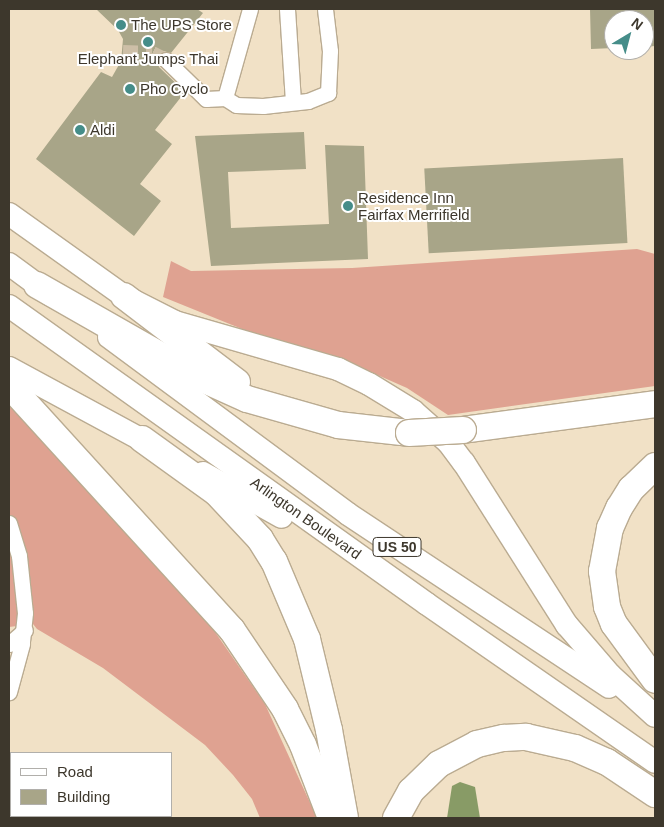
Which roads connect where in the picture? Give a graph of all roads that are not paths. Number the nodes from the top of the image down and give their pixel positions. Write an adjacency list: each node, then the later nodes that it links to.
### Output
1 (250, 9): 5 (street)
2 (287, 9): 6 (street)
3 (325, 9): 6 (street)
4 (166, 60): 5 (street)
5 (225, 98): 6 (street)
6 (293, 102)
7 (9, 214): 10 (main road)
8 (9, 264): 9 (main road, Arlington Boulevard / US 50)
9 (38, 285): 14 (highway); 23 (main road, Arlington Boulevard / US 50)
10 (124, 296): 14 (highway); 23 (main road)
11 (9, 306): 18 (main road, Arlington Boulevard / US 50)
12 (13, 376): 15 (main road); 26 (highway)
13 (655, 404): 14 (highway, bridge)
14 (278, 407)
15 (142, 439): 18 (main road); 27 (highway)
16 (655, 466): 21 (highway)
17 (9, 523): 19 (street)
18 (427, 604): 24 (main road, Arlington Boulevard / US 50)
19 (25, 630): 20 (street); 22 (street)
20 (9, 644)
21 (655, 680)
22 (9, 692)
23 (655, 717)
24 (655, 762)
25 (655, 794): 28 (highway)
26 (331, 818)
27 (345, 818)
28 (396, 818)

